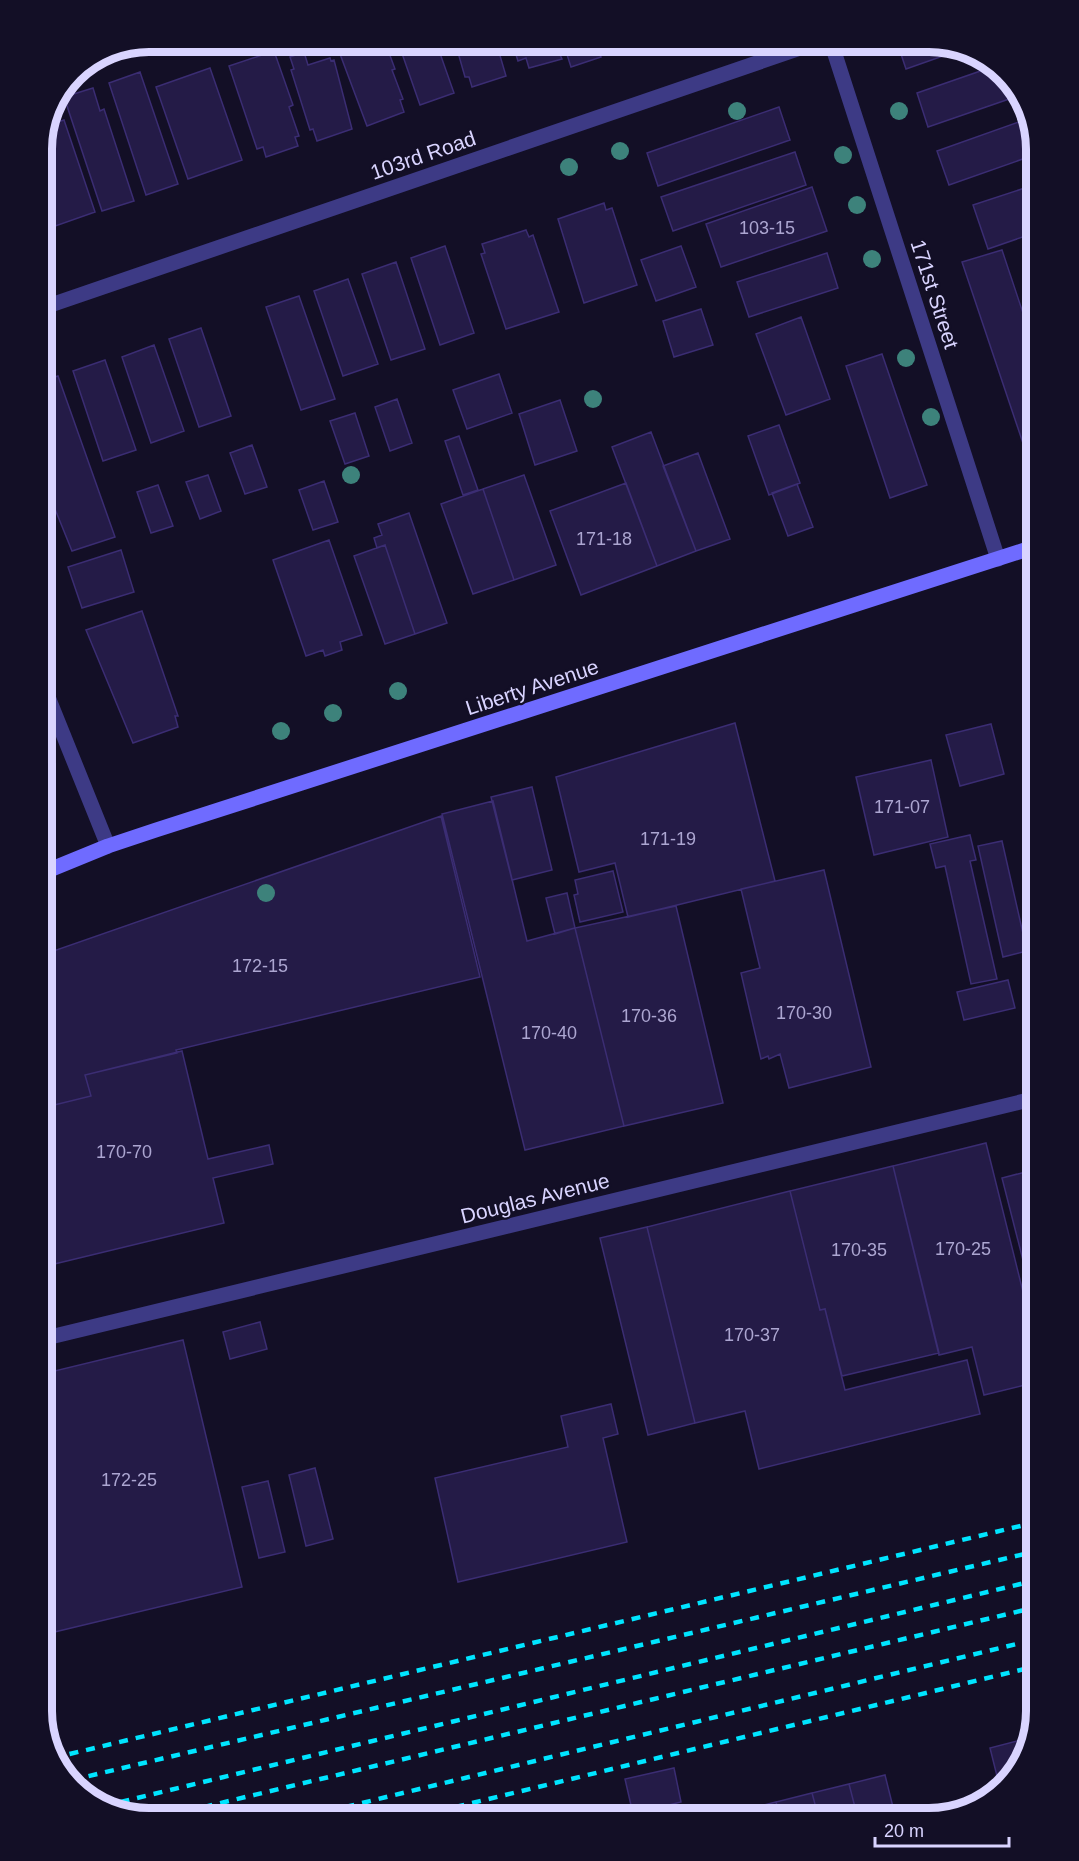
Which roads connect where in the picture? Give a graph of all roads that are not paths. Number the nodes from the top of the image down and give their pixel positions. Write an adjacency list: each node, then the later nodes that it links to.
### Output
1 (786, 53): 3 (street, 103rd Road)
2 (835, 53): 5 (street, 171st Street)
3 (53, 304)
4 (1027, 549): 5 (main road, Liberty Avenue)
5 (998, 559): 7 (main road, Liberty Avenue)
6 (53, 708): 7 (street)
7 (108, 846): 8 (main road, Liberty Avenue)
8 (53, 869)
9 (1027, 1100): 10 (street, Douglas Avenue)
10 (52, 1336)

